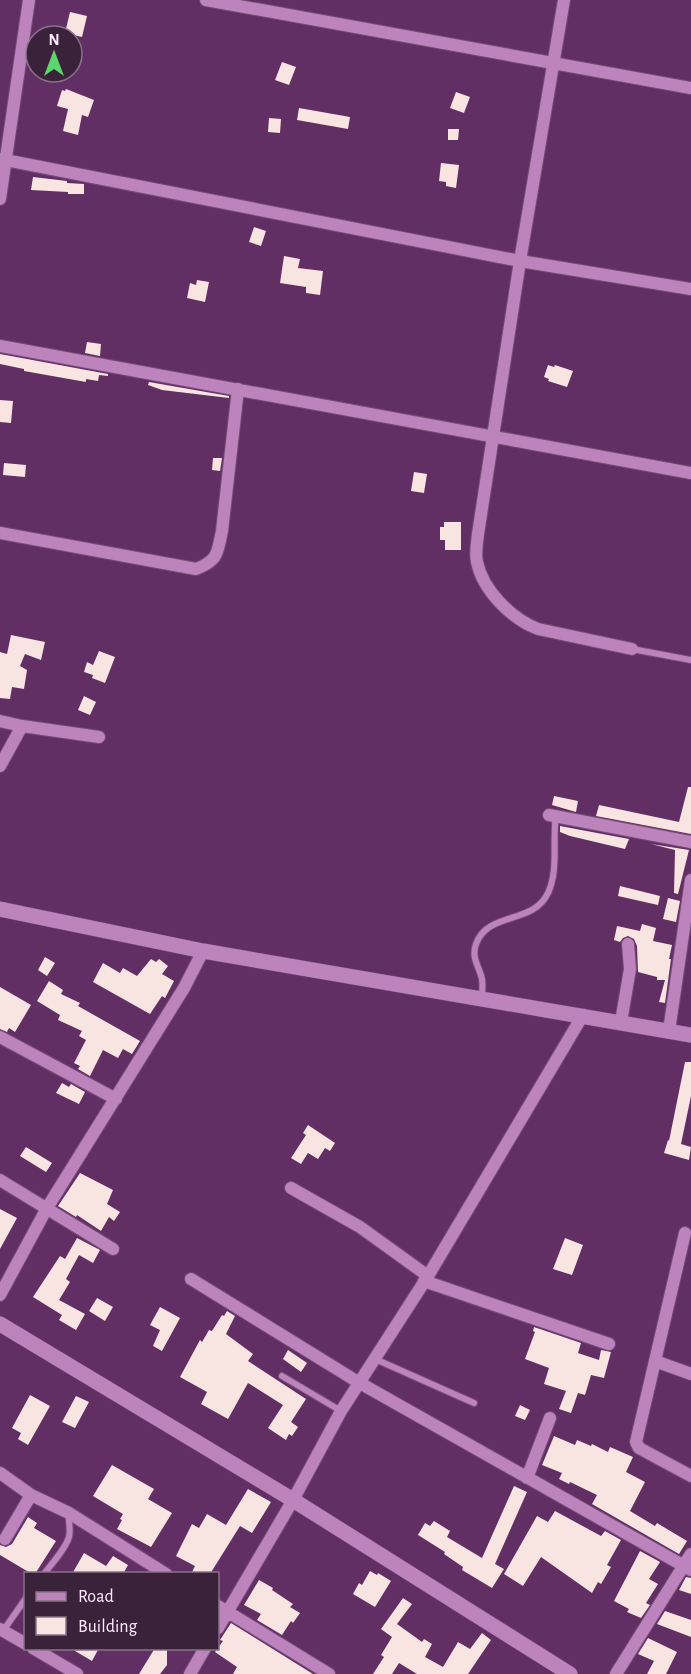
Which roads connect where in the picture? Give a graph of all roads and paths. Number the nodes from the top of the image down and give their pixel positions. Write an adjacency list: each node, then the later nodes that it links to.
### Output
1 (29, 0): 6 (street)
2 (206, 0): 4 (street)
3 (564, 0): 4 (street)
4 (553, 62): 5 (street); 8 (street)
5 (691, 88)
6 (3, 160): 7 (street); 8 (street)
7 (0, 199)
8 (520, 261): 9 (street); 12 (street)
9 (691, 289)
10 (0, 346): 11 (street)
11 (238, 389): 12 (street); 14 (street)
12 (494, 438): 13 (street); 15 (street)
13 (691, 473)
14 (0, 533)
15 (632, 649): 16 (lane)
16 (691, 660)
17 (0, 721): 18 (street)
18 (22, 726): 19 (street); 20 (street)
19 (99, 737)
20 (0, 766)
21 (553, 815): 22 (street); 27 (lane)
22 (691, 843)
23 (691, 880): 30 (street)
24 (0, 909): 26 (street)
25 (628, 944): 29 (street)
26 (203, 951): 27 (street); 33 (street)
27 (482, 998): 28 (street)
28 (583, 1015): 29 (street); 39 (street)
29 (621, 1022): 30 (street)
30 (669, 1031): 31 (street)
31 (691, 1035)
32 (0, 1037): 33 (street)
33 (116, 1098): 36 (street)
34 (0, 1180): 36 (street)
35 (291, 1188): 39 (street)
36 (47, 1208): 38 (street); 41 (street)
37 (685, 1233): 45 (street)
38 (113, 1249)
39 (426, 1278): 43 (street); 44 (street)
40 (191, 1280): 48 (street)
41 (0, 1295)
42 (0, 1324): 56 (street)
43 (609, 1344)
44 (375, 1358): 48 (street); 49 (lane)
45 (655, 1361): 46 (street); 53 (street)
46 (691, 1374)
47 (282, 1376): 50 (lane)
48 (358, 1382): 50 (street); 54 (street)
49 (474, 1403)
50 (341, 1411): 56 (street)
51 (550, 1418): 54 (street)
52 (0, 1473): 55 (street)
53 (691, 1476)
54 (527, 1479): 60 (street)
55 (31, 1495): 57 (street); 58 (street)
56 (293, 1500): 64 (street); 72 (street)
57 (69, 1512): 61 (lane); 62 (street)
58 (5, 1539)
59 (691, 1554): 60 (street)
60 (688, 1568): 73 (street)
61 (46, 1572)
62 (163, 1572)
63 (24, 1601): 65 (lane)
64 (222, 1609): 71 (street)
65 (2, 1630): 66 (street)
66 (24, 1643)
67 (36, 1650): 69 (street)
68 (204, 1650): 70 (street)
69 (77, 1674)
70 (190, 1674)
71 (329, 1674)
72 (570, 1674)
73 (616, 1674)

